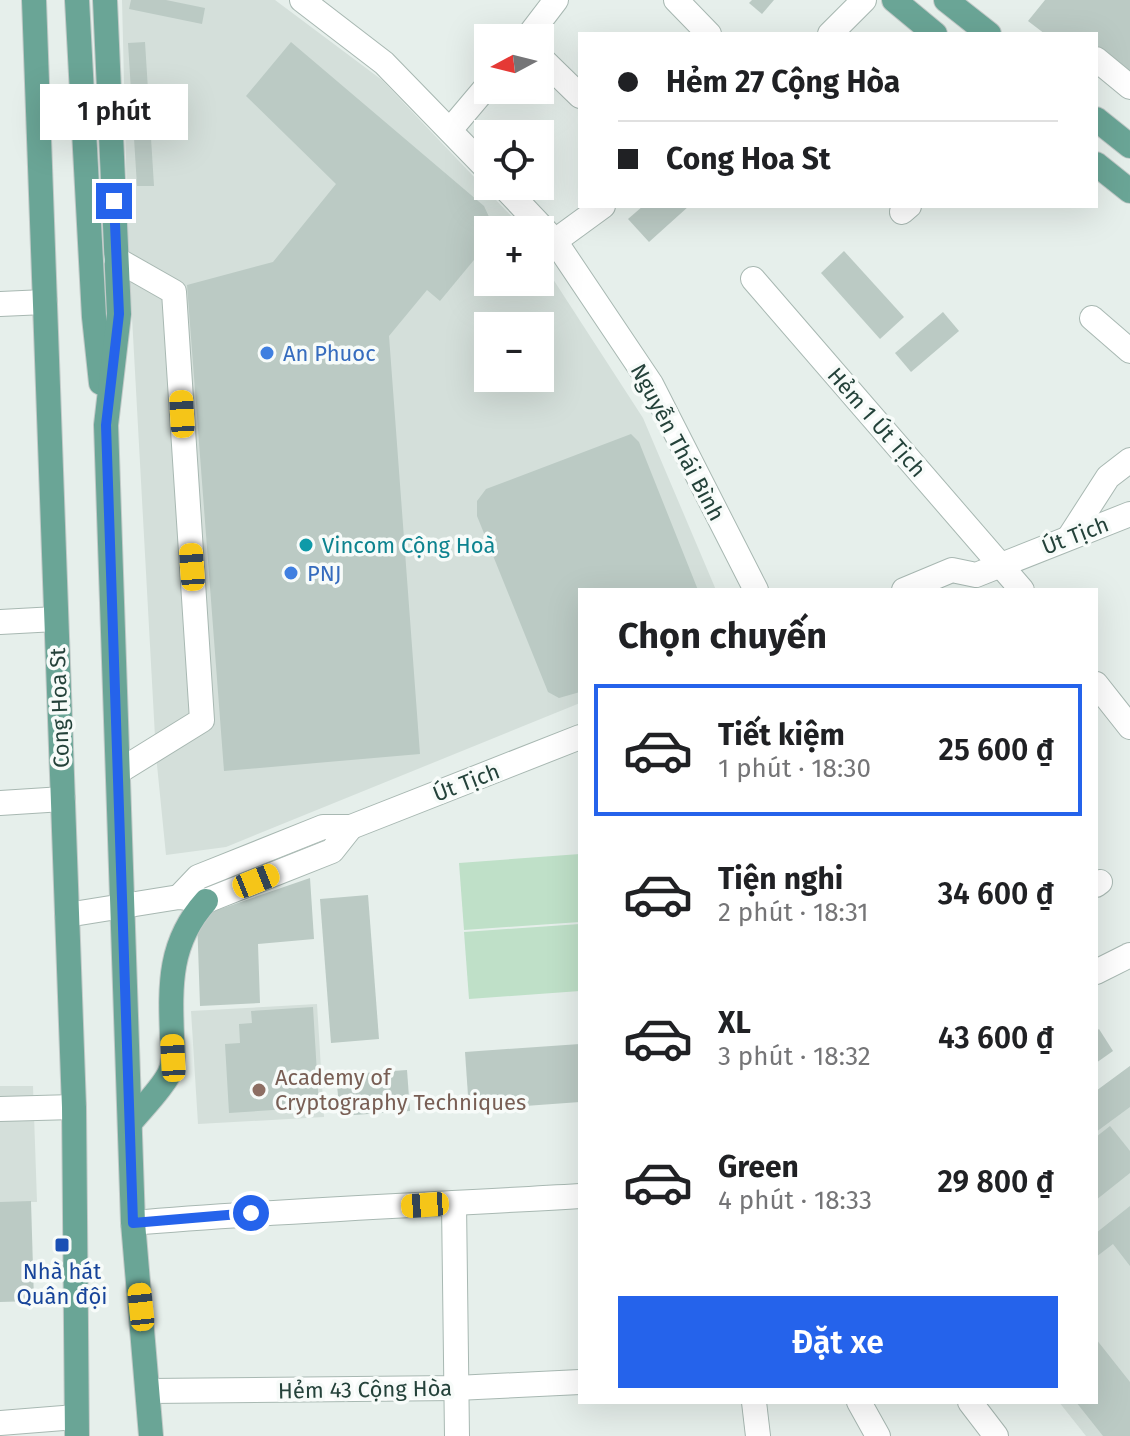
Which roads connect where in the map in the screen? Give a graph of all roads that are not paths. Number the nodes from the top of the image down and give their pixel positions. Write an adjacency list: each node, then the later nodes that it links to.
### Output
1 (34, 0): 31 (main road, Cong Hoa St)
2 (77, 0): 35 (main road)
3 (105, 0): 29 (main road)
4 (302, 0): 21 (street)
5 (556, 0): 10 (street)
6 (676, 0): 11 (street)
7 (864, 0): 12 (street)
8 (894, 0): 13 (main road)
9 (954, 2): 14 (main road)
10 (538, 24)
11 (707, 32)
12 (832, 32)
13 (933, 32)
14 (987, 32)
15 (1098, 61): 17 (street)
16 (554, 71): 18 (street)
17 (1130, 87)
18 (578, 94)
19 (474, 102): 21 (street)
20 (1098, 121): 22 (main road)
21 (450, 130): 23 (street)
22 (1130, 146)
23 (474, 155)
24 (1098, 166): 25 (main road)
25 (1130, 191)
26 (516, 200): 28 (street, Nguyễn Thái Bình)
27 (600, 208): 28 (street)
28 (555, 241): 41 (street, Nguyễn Thái Bình)
29 (116, 259): 35 (main road); 49 (street)
30 (753, 279): 39 (street, Hẻm 1 Út Tịch)
31 (45, 302): 32 (street); 44 (main road, Cong Hoa St)
32 (0, 304)
33 (1092, 318): 34 (street)
34 (1130, 351)
35 (106, 425): 49 (main road)
36 (1130, 460): 38 (street)
37 (1130, 514): 38 (street, Út Tịch)
38 (1070, 536): 39 (street, Út Tịch)
39 (1002, 564): 40 (street, Út Tịch); 43 (street, Hẻm 1 Út Tịch)
40 (971, 582): 42 (street, Út Tịch)
41 (755, 588)
42 (909, 588)
43 (1020, 588)
44 (56, 619): 45 (street); 50 (main road, Cong Hoa St)
45 (0, 622)
46 (1098, 687): 47 (street)
47 (1130, 727)
48 (578, 738): 52 (street, Út Tịch)
49 (118, 772): 55 (main road)
50 (63, 799): 51 (street); 56 (main road, Cong Hoa St)
51 (0, 803)
52 (351, 827): 53 (street, Út Tịch); 54 (street, Út Tịch)
53 (179, 897): 54 (street, Út Tịch); 55 (street, Út Tịch)
54 (206, 901): 61 (main road)
55 (122, 906): 56 (street, Út Tịch); 61 (main road)
56 (67, 915): 59 (main road, Cong Hoa St)
57 (1130, 955): 58 (street)
58 (1098, 971)
59 (74, 1107): 60 (street); 72 (main road, Cong Hoa St)
60 (0, 1109)
61 (130, 1123): 64 (main road)
62 (578, 1196): 63 (street)
63 (454, 1203): 64 (street); 66 (street)
64 (133, 1223): 67 (main road)
65 (578, 1382): 66 (street, Hẻm 43 Cộng Hòa)
66 (456, 1388): 67 (street, Hẻm 43 Cộng Hòa); 75 (street)
67 (149, 1391): 73 (main road); 74 (main road)
68 (754, 1404): 76 (street)
69 (860, 1404): 77 (street)
70 (972, 1404): 78 (street)
71 (0, 1423): 72 (street)
72 (80, 1430)
73 (133, 1436)
74 (151, 1436)
75 (457, 1436)
76 (758, 1436)
77 (878, 1436)
78 (996, 1436)

